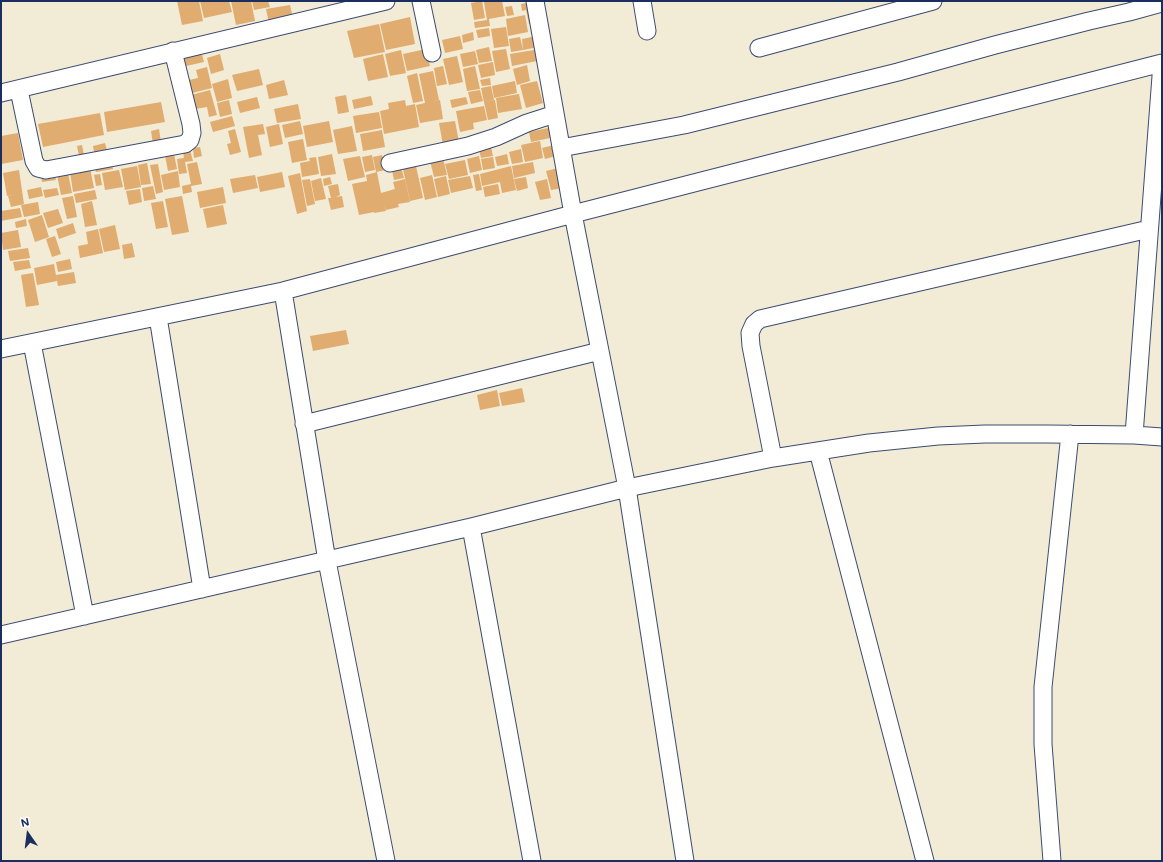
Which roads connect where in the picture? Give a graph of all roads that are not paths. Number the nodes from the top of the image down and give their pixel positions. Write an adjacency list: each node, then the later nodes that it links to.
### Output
1 (386, 1): 9 (street)
2 (421, 1): 10 (street)
3 (536, 1): 14 (street)
4 (642, 1): 7 (street)
5 (933, 1): 8 (street)
6 (1162, 3): 15 (street)
7 (647, 31)
8 (759, 48)
9 (173, 51): 12 (street); 12 (street)
10 (432, 53)
11 (1162, 63): 17 (street); 18 (street)
12 (19, 90): 13 (street)
13 (1, 93)
14 (555, 114): 15 (street); 16 (street)
15 (561, 148): 17 (street)
16 (390, 163)
17 (573, 214): 19 (street); 23 (street)
18 (1149, 229): 26 (street); 29 (street)
19 (282, 291): 20 (street); 24 (street)
20 (158, 317): 21 (street); 33 (street)
21 (32, 342): 22 (street); 34 (street)
22 (1, 349)
23 (600, 351): 24 (street); 30 (street)
24 (304, 424): 32 (street)
25 (1070, 434): 26 (street); 28 (street); 40 (street)
26 (1134, 435): 27 (street)
27 (1162, 437)
28 (818, 451): 29 (street); 39 (street)
29 (773, 458): 30 (street)
30 (627, 488): 31 (street); 38 (street)
31 (471, 527): 32 (street); 37 (street)
32 (327, 560): 33 (street); 36 (street)
33 (202, 589): 34 (street)
34 (85, 616): 35 (street)
35 (1, 635)
36 (386, 861)
37 (532, 861)
38 (685, 861)
39 (925, 861)
40 (1052, 861)

